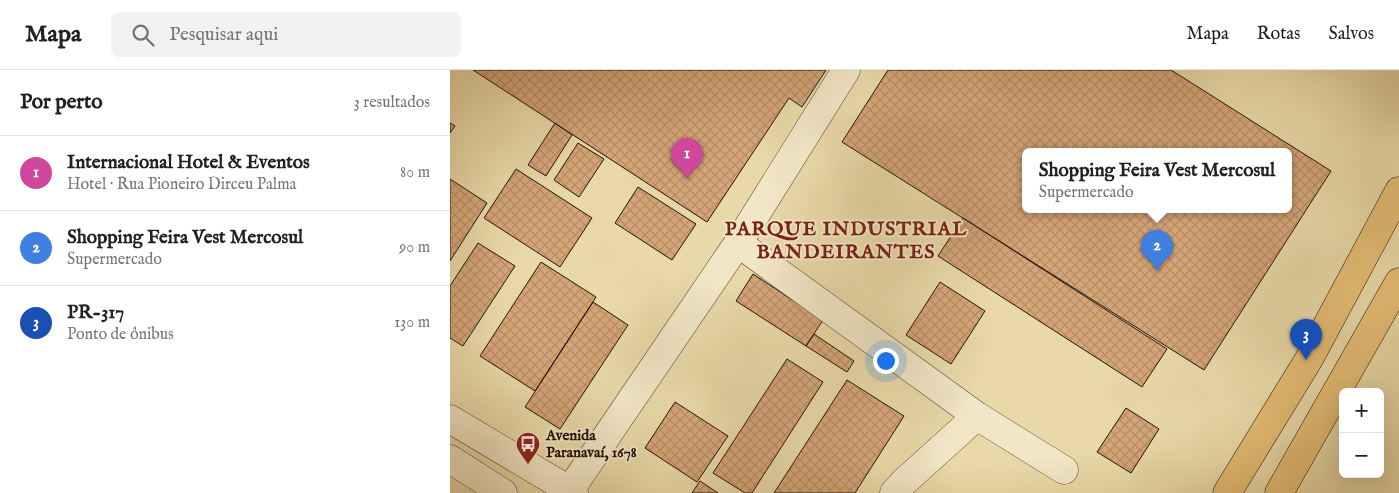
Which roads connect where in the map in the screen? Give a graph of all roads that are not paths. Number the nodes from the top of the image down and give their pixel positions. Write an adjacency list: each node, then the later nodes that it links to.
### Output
1 (846, 70): 3 (street)
2 (1399, 191): 12 (highway)
3 (738, 243): 5 (street); 10 (street)
4 (1399, 282): 13 (highway)
5 (977, 416): 8 (street); 11 (street)
6 (450, 419): 10 (street)
7 (450, 459): 9 (street)
8 (1064, 470)
9 (492, 490)
10 (571, 492)
11 (894, 493)
12 (1227, 493)
13 (1279, 493)

